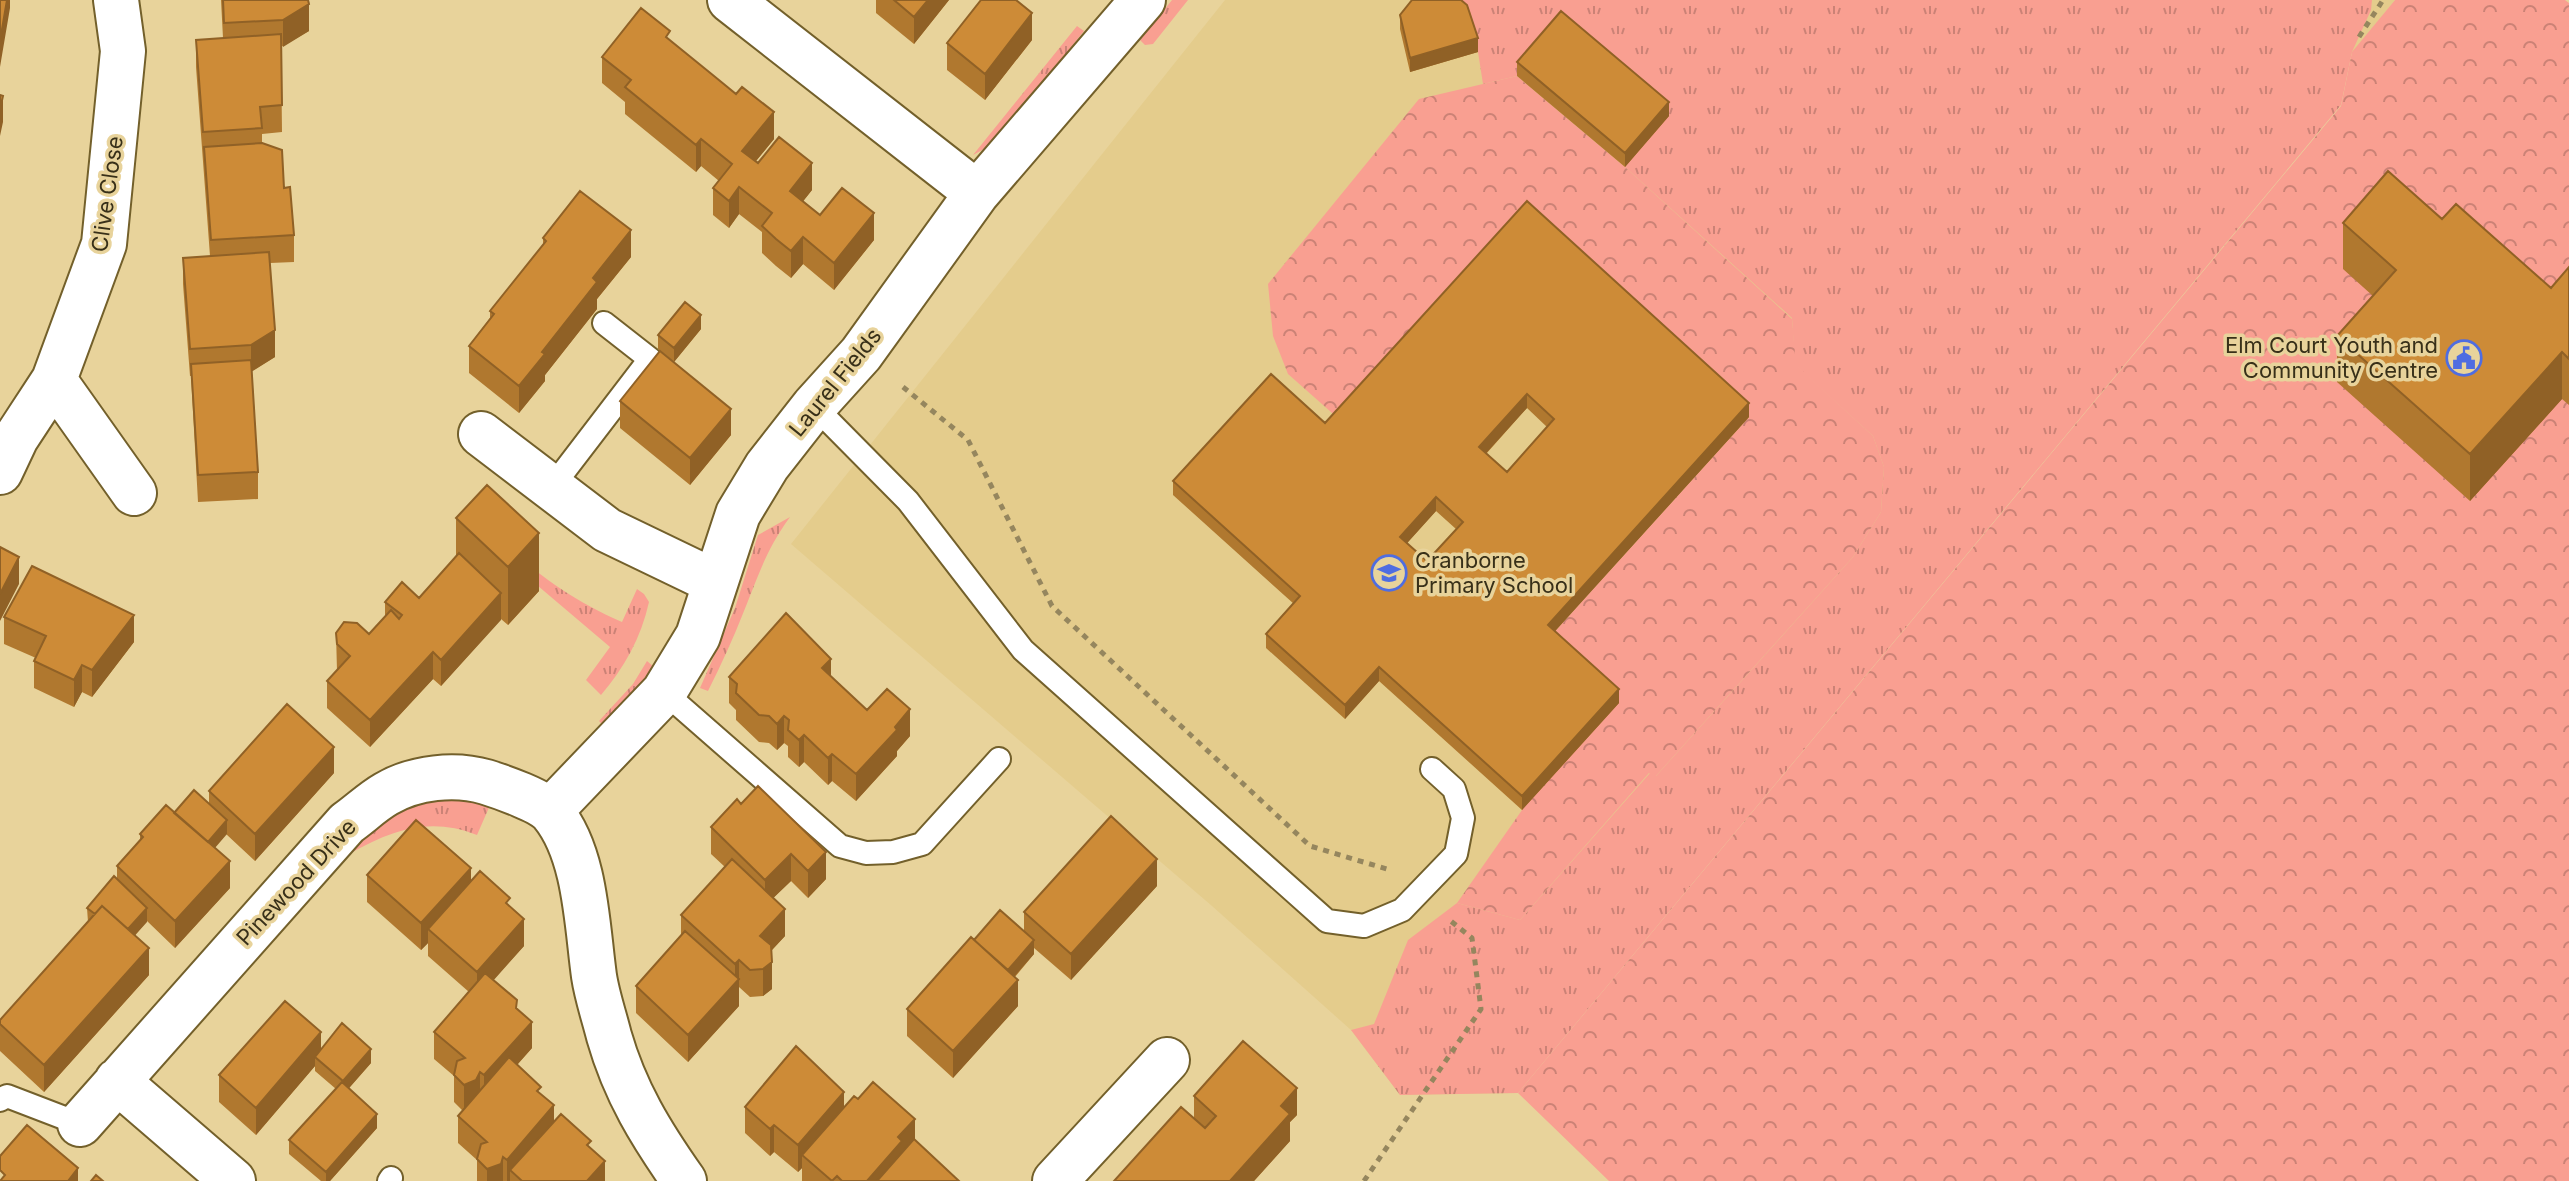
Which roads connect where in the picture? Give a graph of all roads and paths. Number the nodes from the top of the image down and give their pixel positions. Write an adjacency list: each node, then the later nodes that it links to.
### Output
1 (116, 0): 8 (street, Clive Close)
2 (730, 0): 6 (street)
3 (1143, 0): 6 (street, Laurel Fields)
4 (2383, 0): 5 (path)
5 (2359, 37)
6 (977, 193): 10 (street, Laurel Fields)
7 (604, 323): 13 (lane)
8 (54, 380): 12 (street, Clive Close); 14 (street)
9 (903, 387): 20 (path)
10 (814, 406): 15 (street, Laurel Fields); 20 (lane)
11 (481, 434): 13 (street)
12 (0, 472)
13 (552, 487): 15 (street)
14 (134, 493)
15 (715, 582): 16 (street, Laurel Fields)
16 (664, 692): 17 (lane); 19 (street, Laurel Fields)
17 (999, 759)
18 (1432, 769): 20 (lane)
19 (551, 810): 22 (street, Pinewood Drive); 26 (street)
20 (1420, 894): 28 (path)
21 (1167, 1060): 27 (street)
22 (117, 1081): 24 (street, Pinewood Drive); 25 (street)
23 (0, 1100): 24 (lane)
24 (80, 1124)
25 (233, 1181)
26 (684, 1181)
27 (1055, 1181)
28 (1364, 1181)

